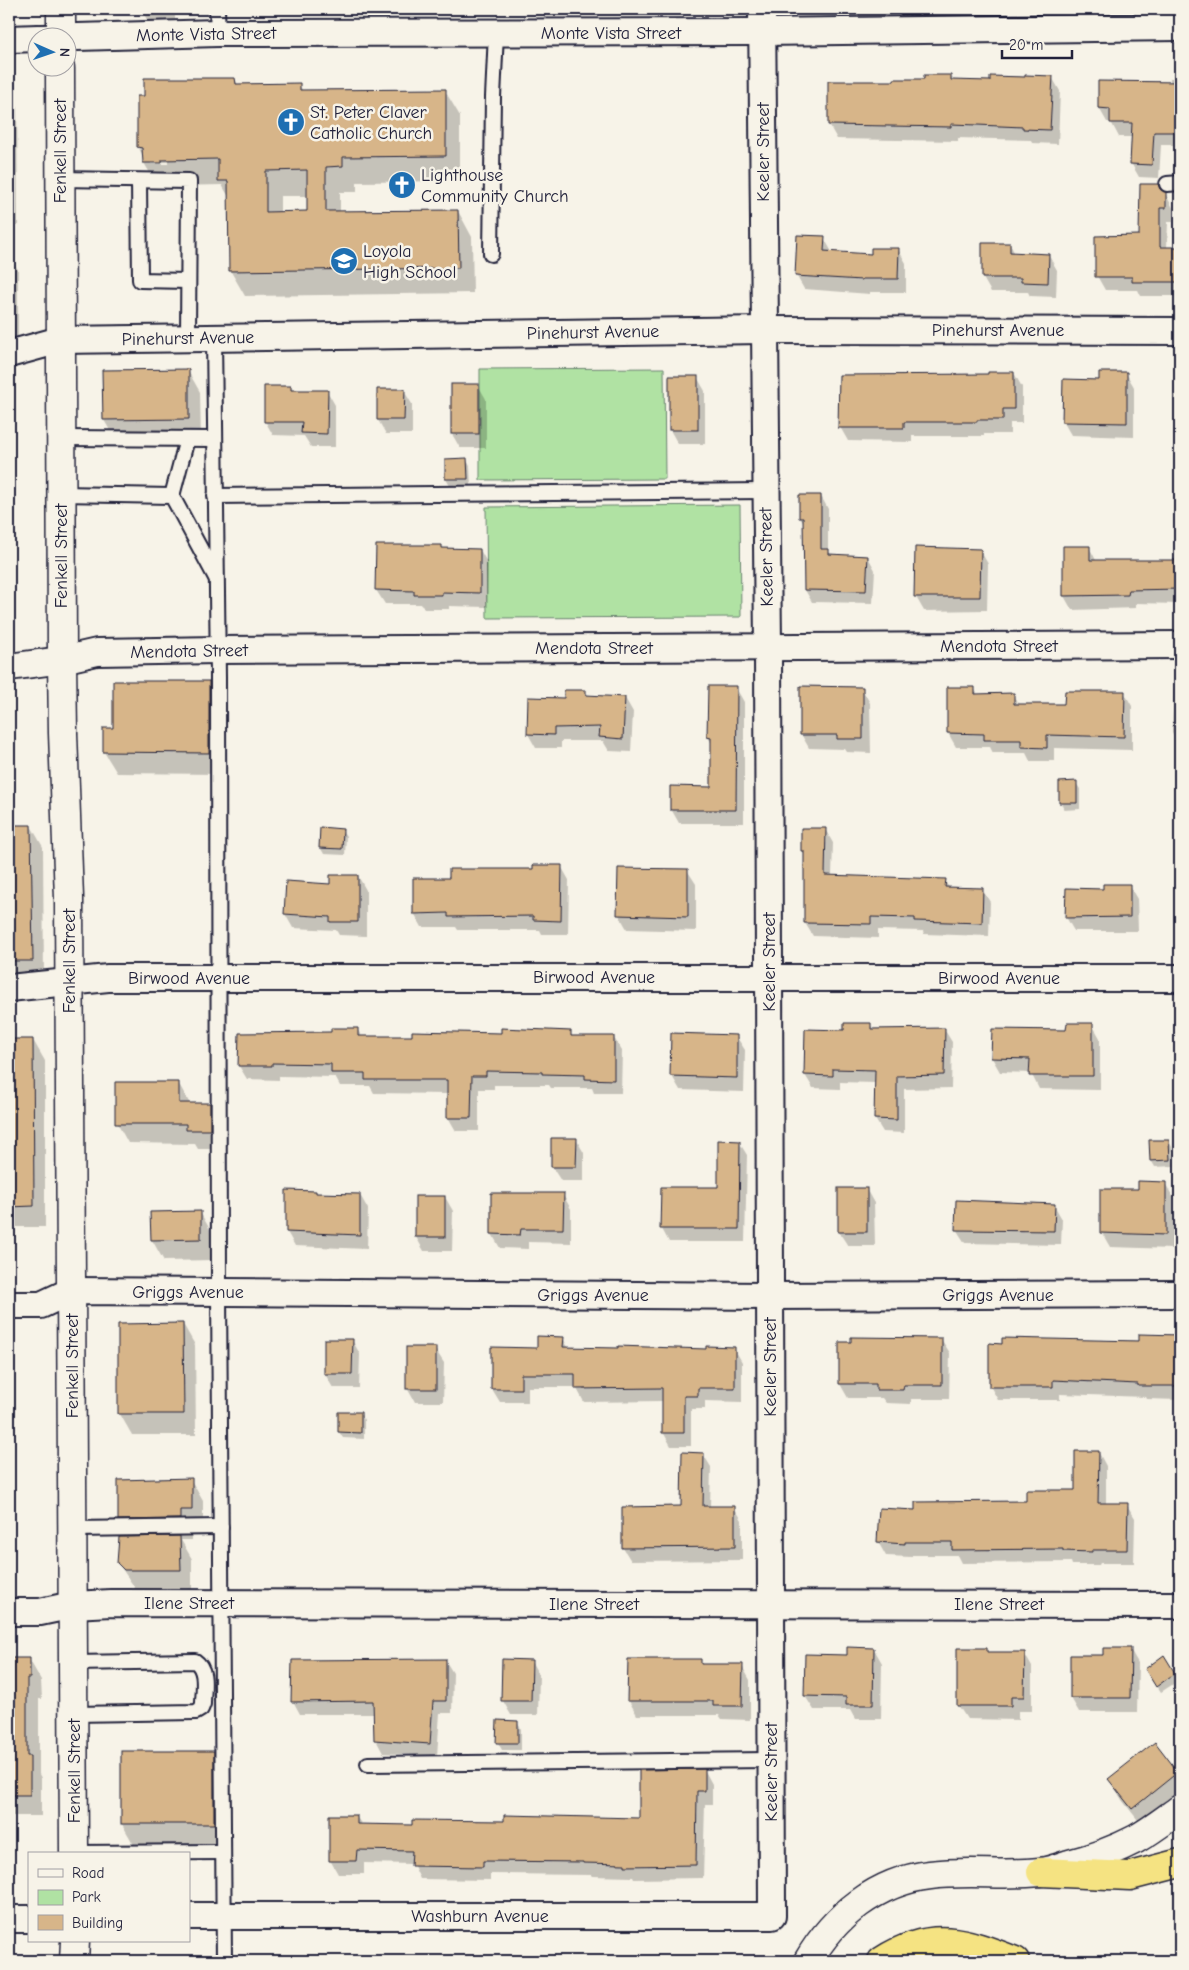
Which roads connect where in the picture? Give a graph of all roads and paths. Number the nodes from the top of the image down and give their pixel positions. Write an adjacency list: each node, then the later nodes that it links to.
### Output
1 (61, 9): 5 (street)
2 (217, 21): 6 (street, Monte Vista Street); 7 (street, Monte Vista Street)
3 (762, 21): 4 (street, Monte Vista Street); 6 (street, Monte Vista Street); 15 (street, Keeler Street)
4 (1180, 27)
5 (54, 28)
6 (496, 33): 13 (lane)
7 (78, 34)
8 (28, 38): 9 (street, Monte Vista Street)
9 (9, 39)
10 (60, 78): 11 (street, Fenkell Street)
11 (60, 179): 12 (lane); 19 (street, Fenkell Street)
12 (139, 180): 14 (lane); 14 (lane)
13 (491, 254)
14 (188, 281): 18 (lane)
15 (764, 330): 16 (street, Pinehurst Avenue); 17 (street, Pinehurst Avenue); 24 (street, Keeler Street)
16 (1180, 331)
17 (214, 337): 18 (street, Pinehurst Avenue); 23 (lane)
18 (188, 338): 19 (street, Pinehurst Avenue)
19 (60, 340): 20 (street, Pinehurst Avenue); 21 (street, Fenkell Street)
20 (9, 354)
21 (60, 438): 22 (lane); 25 (street, Fenkell Street)
22 (188, 439): 23 (lane); 26 (lane)
23 (215, 439): 27 (lane)
24 (766, 491): 27 (lane); 30 (street, Keeler Street)
25 (61, 494): 26 (lane); 32 (street, Fenkell Street)
26 (172, 496): 28 (lane)
27 (215, 496): 28 (lane)
28 (217, 580): 31 (lane)
29 (1180, 646): 30 (street, Mendota Street)
30 (768, 648): 31 (street, Mendota Street); 34 (street, Keeler Street)
31 (218, 650): 32 (street, Mendota Street); 35 (lane)
32 (62, 660): 33 (street, Mendota Street); 37 (street, Fenkell Street)
33 (9, 667)
34 (768, 977): 35 (street, Birwood Avenue); 36 (street, Birwood Avenue); 42 (street, Keeler Street)
35 (218, 978): 37 (street, Birwood Avenue); 40 (lane)
36 (1180, 978)
37 (70, 982): 38 (street, Birwood Avenue); 39 (street, Fenkell Street)
38 (9, 988)
39 (72, 1292): 40 (street, Griggs Avenue); 43 (street, Griggs Avenue); 45 (street, Fenkell Street)
40 (219, 1292): 42 (street, Griggs Avenue); 44 (lane)
41 (1180, 1294): 42 (street, Griggs Avenue)
42 (770, 1296): 47 (street, Keeler Street)
43 (9, 1305)
44 (220, 1527): 45 (lane); 46 (lane)
45 (73, 1529): 48 (street, Fenkell Street)
46 (221, 1603): 47 (street, Ilene Street); 48 (street, Ilene Street); 58 (lane)
47 (770, 1604): 49 (street, Ilene Street); 53 (street, Keeler Street)
48 (73, 1605): 50 (street, Ilene Street); 51 (street, Fenkell Street)
49 (1180, 1605)
50 (9, 1612)
51 (74, 1663): 52 (street, Fenkell Street); 52 (lane)
52 (74, 1714): 56 (street, Fenkell Street)
53 (771, 1760): 54 (lane); 63 (street, Keeler Street)
54 (368, 1764)
55 (1180, 1809): 60 (street)
56 (74, 1852)
57 (190, 1852): 58 (lane)
58 (223, 1852): 62 (lane)
59 (1180, 1863): 60 (highway)
60 (1041, 1872): 69 (street)
61 (190, 1916): 62 (street, Washburn Avenue)
62 (224, 1916): 63 (street, Washburn Avenue); 68 (lane)
63 (772, 1916)
64 (9, 1919): 65 (street)
65 (28, 1919)
66 (75, 1942): 67 (street)
67 (74, 1961)
68 (224, 1961)
69 (808, 1961)
70 (882, 1961): 71 (highway)
71 (1015, 1961)

